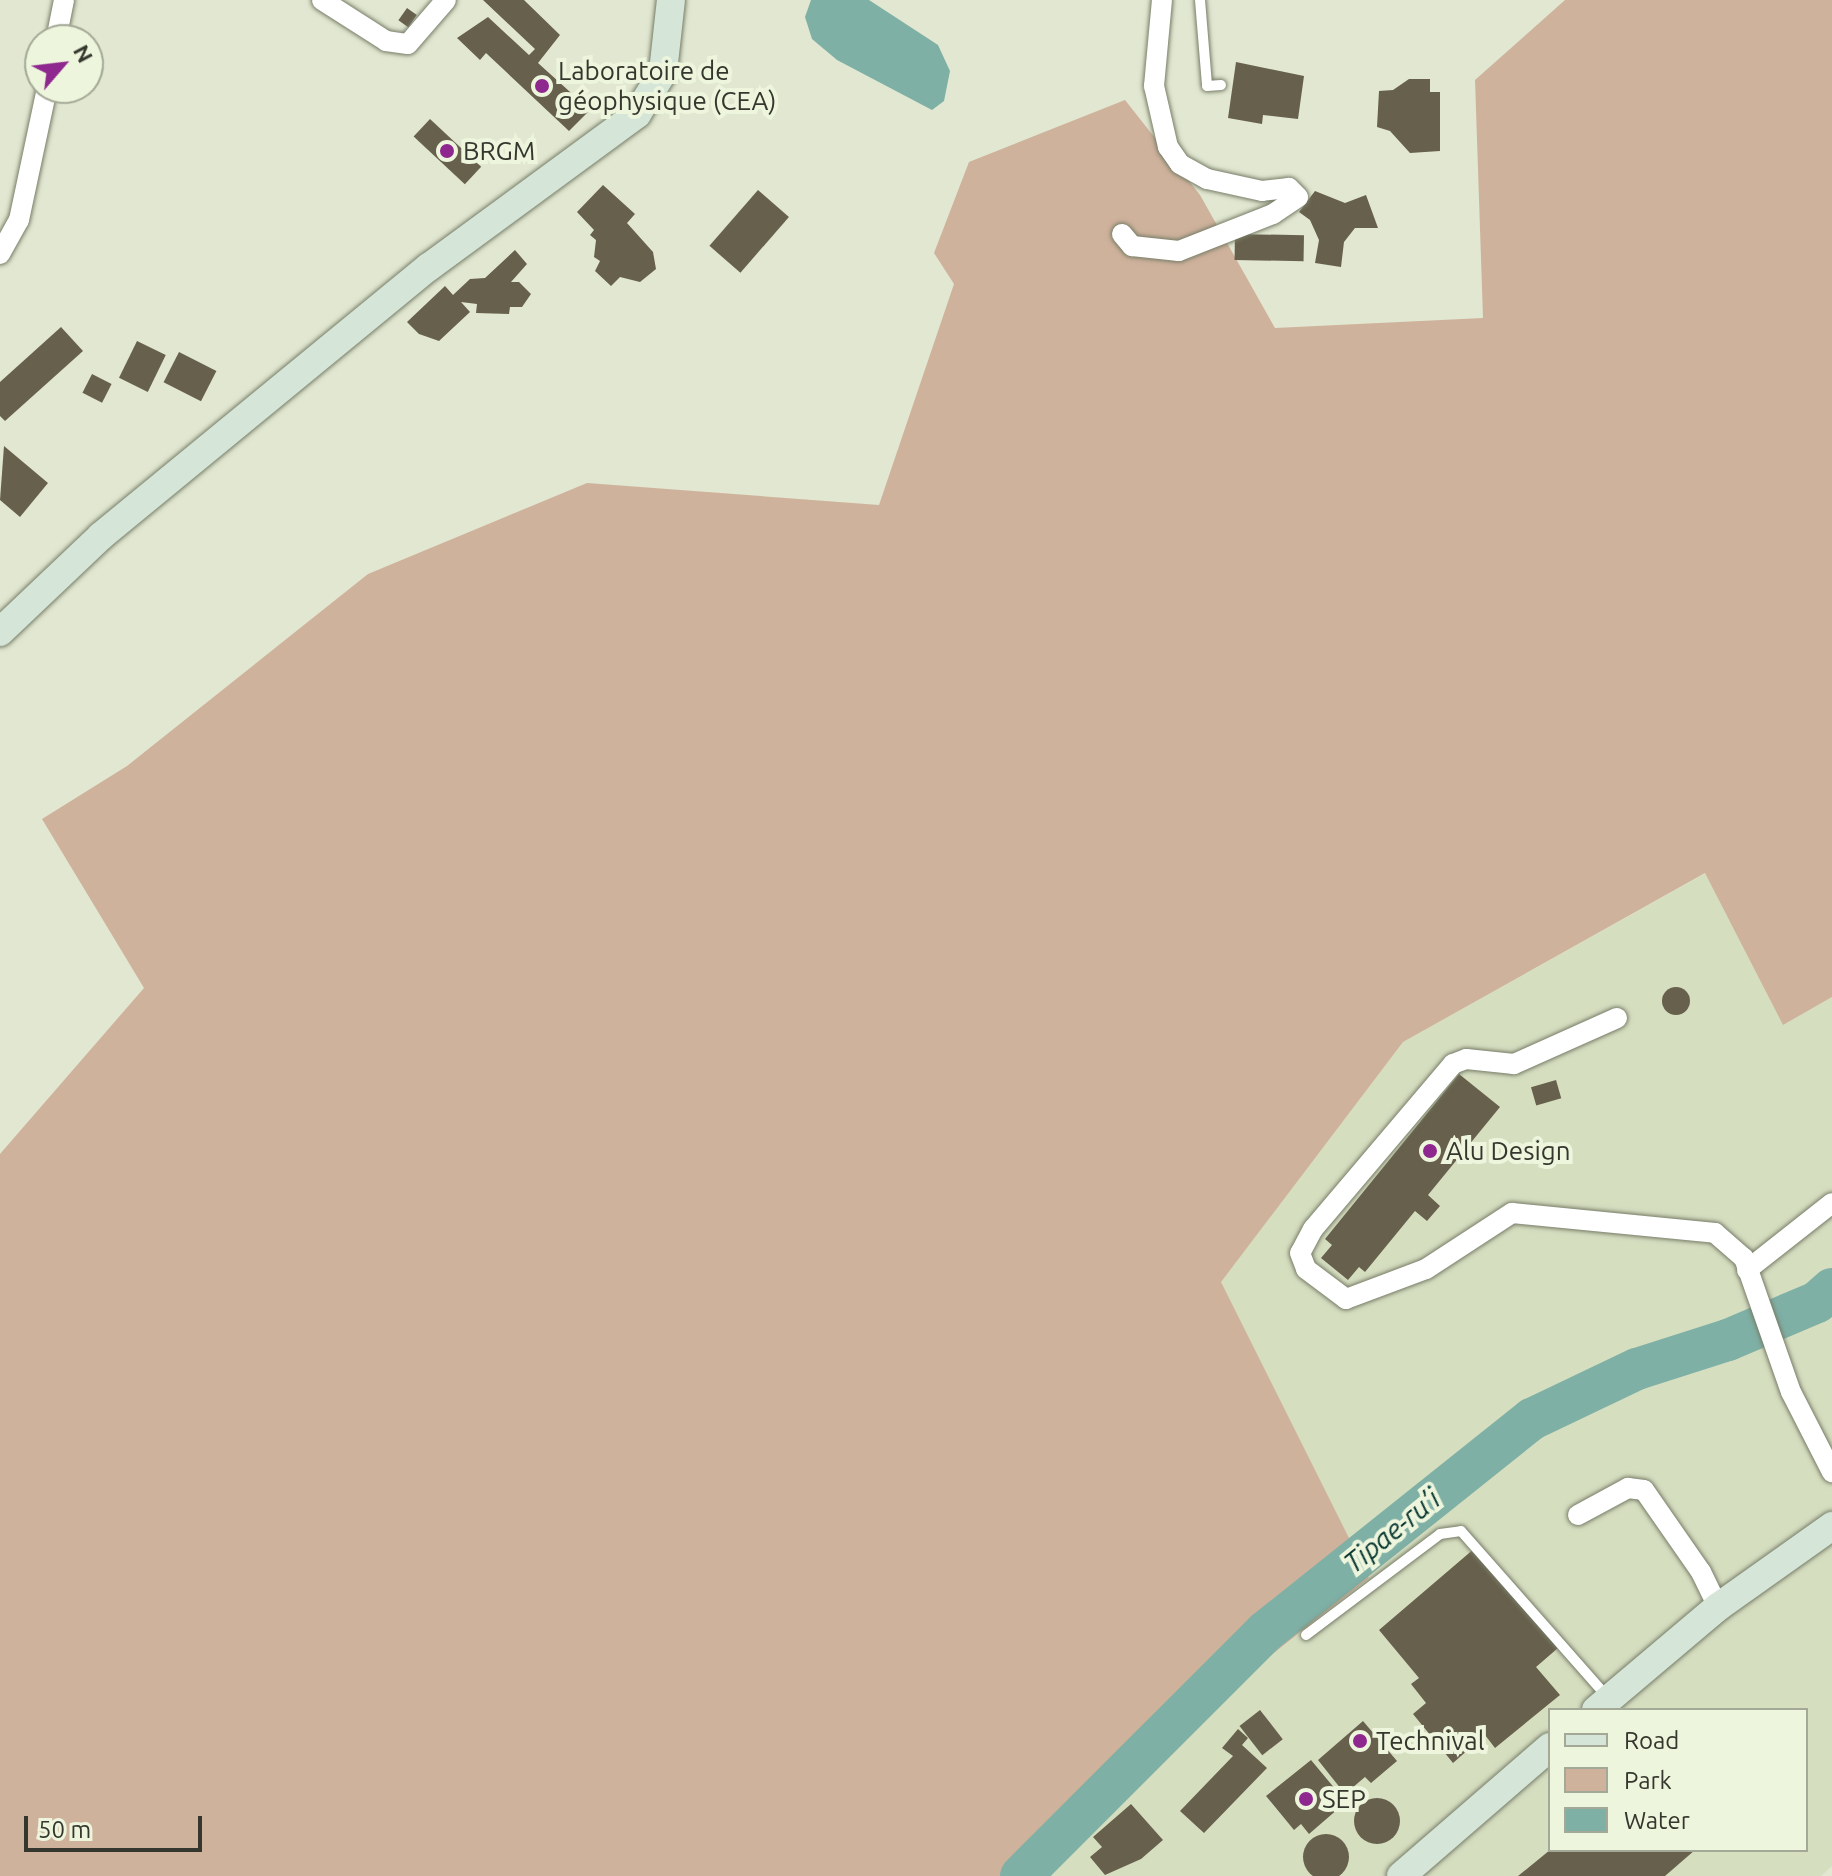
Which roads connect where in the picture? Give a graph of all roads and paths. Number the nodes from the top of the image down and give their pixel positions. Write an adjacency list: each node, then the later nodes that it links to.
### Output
1 (64, 0): 7 (street)
2 (322, 0): 3 (street)
3 (446, 0)
4 (671, 0): 12 (street)
5 (1162, 0): 10 (street)
6 (1200, 0): 8 (lane)
7 (59, 24)
8 (1221, 85)
9 (44, 104): 11 (street)
10 (1122, 234)
11 (0, 254)
12 (0, 632)
13 (1617, 1018): 15 (street)
14 (1832, 1203): 15 (street)
15 (1747, 1270): 16 (street)
16 (1832, 1472)
17 (1578, 1515): 19 (street)
18 (1832, 1526): 19 (street)
19 (1718, 1607): 21 (street)
20 (1306, 1635): 21 (lane)
21 (1603, 1705)
22 (1548, 1749): 23 (street)
23 (1401, 1876)

